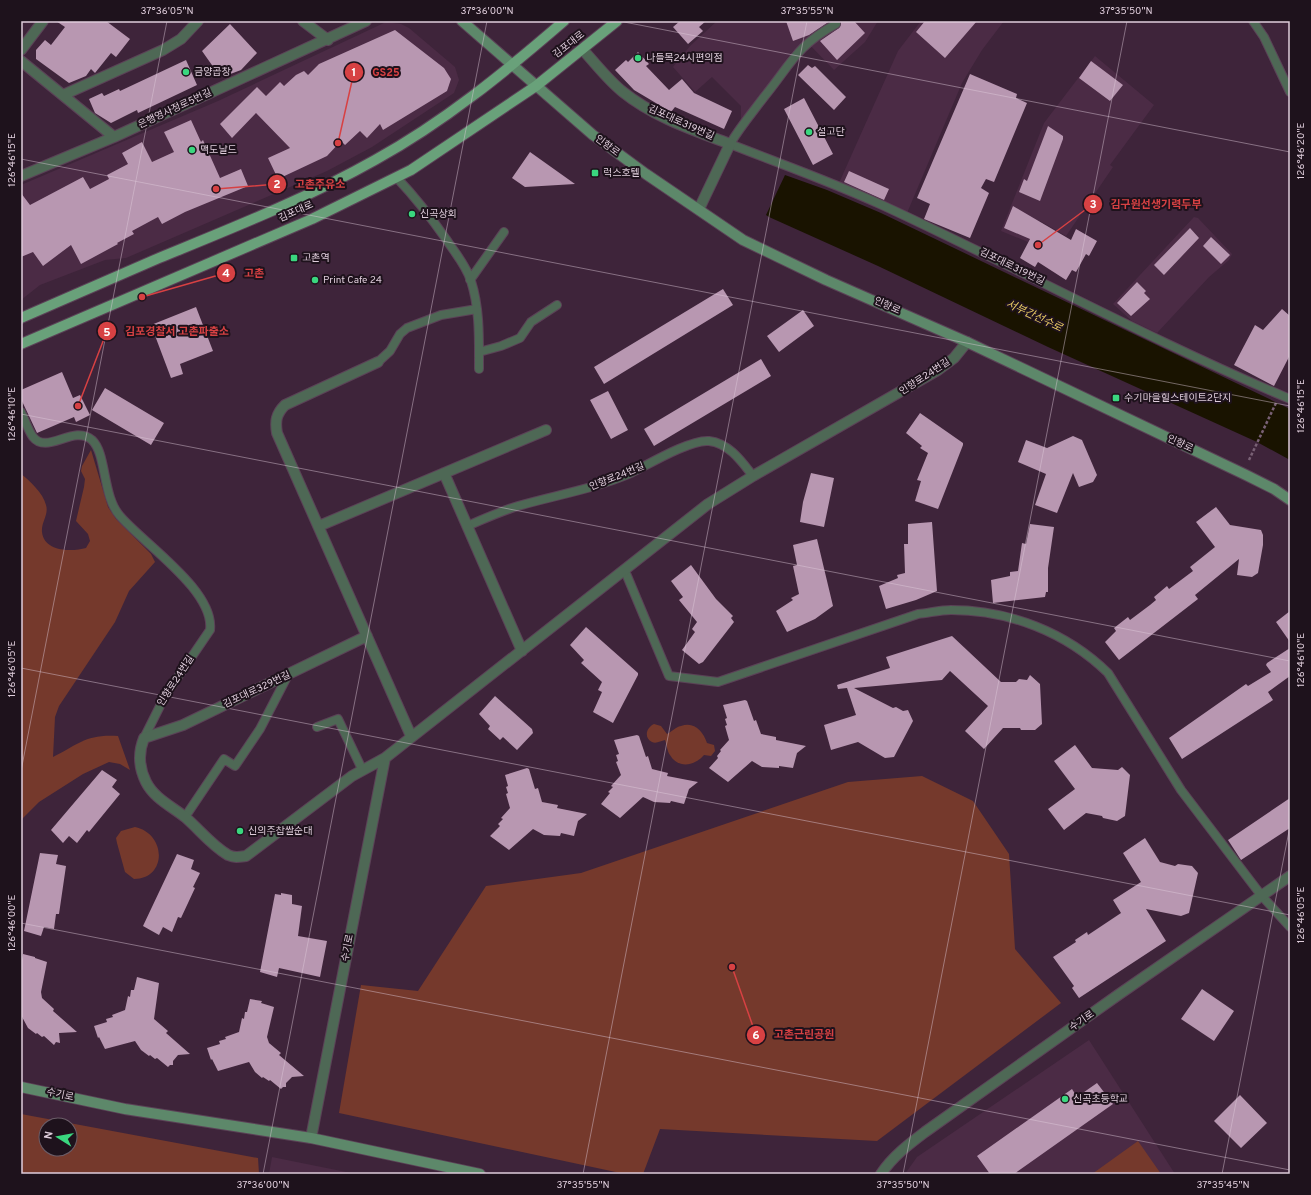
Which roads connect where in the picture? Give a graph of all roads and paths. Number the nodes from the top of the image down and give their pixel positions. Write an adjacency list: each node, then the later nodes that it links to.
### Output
1 (43, 21): 11 (street)
2 (198, 21): 17 (street)
3 (303, 21): 10 (street)
4 (366, 21): 10 (street, 은행영사정로5번길)
5 (462, 21): 14 (street, 인향로)
6 (564, 21): 14 (main road, 김포대로)
7 (617, 21): 12 (main road, 김포대로)
8 (1253, 21): 16 (lane)
9 (836, 24): 19 (lane)
10 (328, 40): 18 (street, 은행영사정로5번길)
11 (21, 50)
12 (583, 50): 15 (main road, 김포대로); 19 (street, 김포대로319번길)
13 (21, 61): 17 (street)
14 (512, 66): 15 (street, 인향로); 27 (main road, 김포대로)
15 (536, 86): 21 (main road, 김포대로); 22 (street, 인향로)
16 (1290, 92)
17 (63, 95): 18 (street)
18 (114, 137): 20 (street, 은행영사정로5번길)
19 (730, 144): 22 (street); 33 (lane, 김포대로319번길)
20 (21, 176)
21 (397, 178): 24 (lane); 29 (main road, 김포대로)
22 (699, 209): 28 (street, 인향로)
23 (504, 232): 24 (lane)
24 (470, 280): 26 (lane)
25 (557, 305): 30 (lane)
26 (477, 309): 30 (lane); 31 (lane)
27 (21, 318)
28 (967, 342): 39 (street, 인향로24번길); 40 (street, 인향로)
29 (21, 344)
30 (479, 352): 32 (lane)
31 (378, 362): 41 (street)
32 (479, 369)
33 (1290, 399)
34 (1278, 400): 37 (path)
35 (21, 412): 49 (lane, 인향로24번길)
36 (546, 430): 38 (street)
37 (1250, 458)
38 (444, 473): 41 (street); 42 (street)
39 (753, 476): 42 (lane, 인향로24번길); 43 (street, 인향로24번길)
40 (1290, 500)
41 (318, 526): 44 (street)
42 (467, 526): 45 (street)
43 (625, 571): 45 (street, 인향로24번길); 54 (lane)
44 (367, 636): 46 (street, 김포대로329번길); 48 (street)
45 (522, 651): 48 (street, 인향로24번길)
46 (288, 675): 49 (street, 김포대로329번길); 52 (lane)
47 (317, 727): 51 (lane)
48 (411, 736): 50 (street, 인향로24번길)
49 (144, 738): 52 (street, 인향로24번길)
50 (385, 758): 51 (street, 인향로24번길); 57 (street, 수기로)
51 (362, 769): 52 (street, 인향로24번길)
52 (185, 817)
53 (1290, 876): 54 (street, 수기로)
54 (1261, 895): 55 (lane); 59 (street, 수기로)
55 (1290, 927)
56 (21, 1087): 57 (street, 수기로)
57 (311, 1138): 58 (street, 수기로)
58 (480, 1174)
59 (881, 1174)

